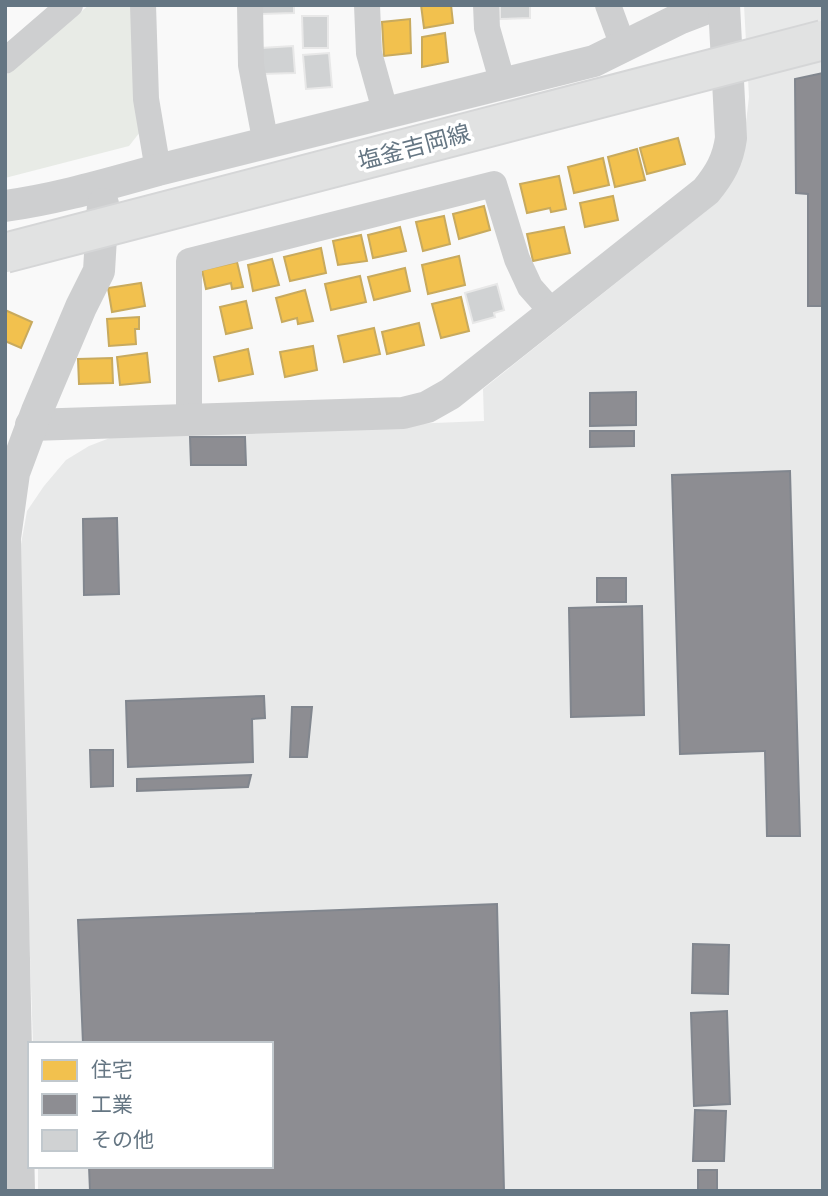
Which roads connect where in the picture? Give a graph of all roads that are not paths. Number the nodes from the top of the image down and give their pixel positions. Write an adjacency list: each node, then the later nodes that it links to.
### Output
1 (70, 5): 10 (street)
2 (143, 5): 14 (street)
3 (250, 5): 13 (street)
4 (367, 5): 12 (street)
5 (486, 5): 11 (street)
6 (608, 5): 9 (street)
7 (724, 6): 9 (street); 18 (street)
8 (823, 40): 17 (main road, 塩釜吉岡線, bridge)
9 (623, 46): 11 (street)
10 (5, 61)
11 (503, 84): 12 (street)
12 (386, 114): 13 (street)
13 (266, 144): 14 (street)
14 (158, 170): 15 (street)
15 (104, 186): 16 (street); 20 (street)
16 (5, 206)
17 (5, 253)
18 (552, 313): 19 (street); 19 (street)
19 (189, 420): 20 (street)
20 (32, 425): 21 (street)
21 (5, 540): 22 (street)
22 (5, 560): 23 (street)
23 (9, 973): 24 (street)
24 (19, 1191)

